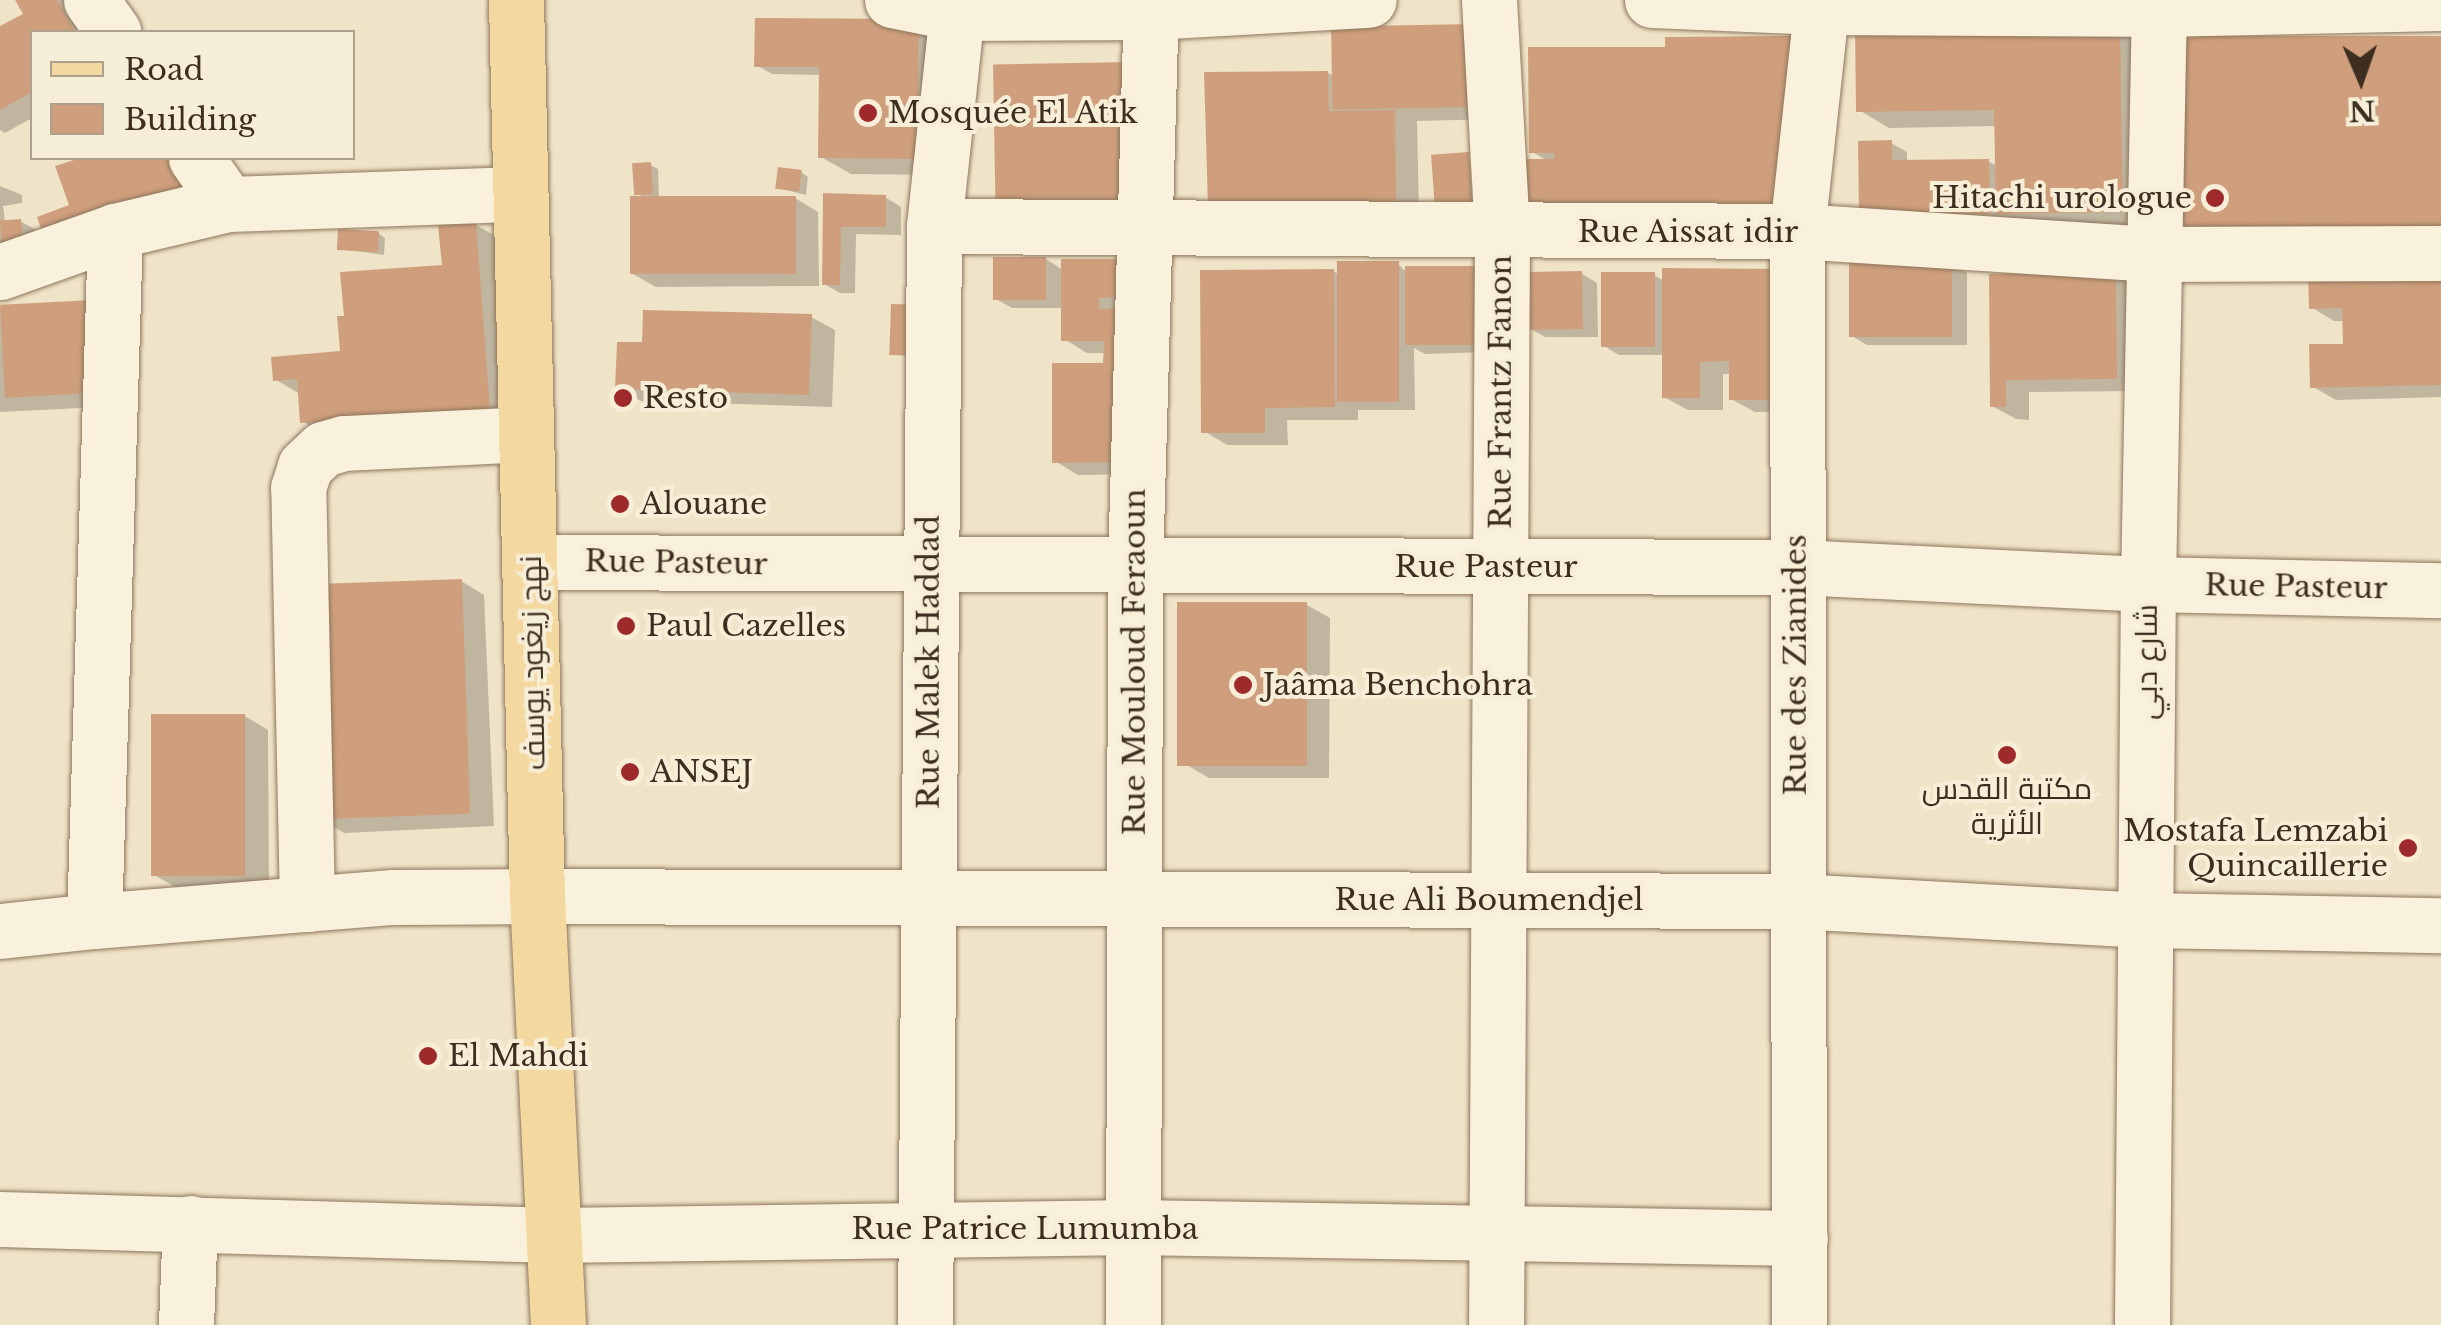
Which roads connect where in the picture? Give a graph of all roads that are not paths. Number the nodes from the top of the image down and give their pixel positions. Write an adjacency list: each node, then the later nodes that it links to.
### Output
1 (91, 0): 12 (street)
2 (516, 0): 14 (main road, نهج زيغود يوسف)
3 (892, 0): 10 (street)
4 (1369, 0): 11 (street)
5 (1490, 0): 20 (street, Rue Frantz Fanon)
6 (1652, 0): 7 (street)
7 (1822, 3): 9 (street); 19 (street, Rue des Zianides)
8 (2441, 3): 9 (street)
9 (2159, 4): 22 (street, شارع دبي)
10 (958, 6): 11 (street); 16 (street, Rue Malek Haddad)
11 (1151, 6): 17 (street, Rue Mouloud Feraoun)
12 (112, 30)
13 (197, 160): 15 (street)
14 (519, 194): 15 (street); 24 (main road, نهج زيغود يوسف)
15 (228, 204): 18 (street)
16 (934, 226): 17 (street, Rue Aissat idir); 26 (street, Rue Malek Haddad)
17 (1142, 229): 20 (street, Rue Aissat idir); 27 (street, Rue Mouloud Feraoun)
18 (115, 231): 23 (street); 39 (street)
19 (1798, 231): 20 (street, Rue Aissat idir); 22 (street, Rue Aissat idir); 28 (street, Rue des Zianides)
20 (1502, 232): 29 (street, Rue Frantz Fanon)
21 (2441, 253): 22 (street, Rue Aissat idir)
22 (2154, 254): 30 (street, شارع دبي)
23 (0, 272)
24 (526, 434): 25 (main road, نهج زيغود يوسف); 37 (street)
25 (531, 562): 26 (street, Rue Pasteur); 32 (main road, نهج زيغود يوسف)
26 (929, 566): 27 (street, Rue Pasteur); 33 (street, Rue Malek Haddad)
27 (1135, 566): 29 (street, Rue Pasteur); 34 (street, Rue Mouloud Feraoun)
28 (1796, 566): 29 (street, Rue Pasteur); 30 (street, Rue Pasteur); 36 (street, Rue des Zianides)
29 (1500, 568): 35 (street, Rue Frantz Fanon)
30 (2148, 584): 31 (street, Rue Pasteur); 38 (street, شارع دبي)
31 (2441, 590)
32 (537, 896): 33 (street, Rue Ali Boumendjel); 37 (street, Rue Ali Boumendjel); 47 (main road, نهج زيغود يوسف)
33 (928, 897): 34 (street, Rue Ali Boumendjel); 45 (street, Rue Malek Haddad)
34 (1134, 898): 35 (street, Rue Ali Boumendjel); 44 (street, Rue Mouloud Feraoun)
35 (1496, 900): 36 (street, Rue Ali Boumendjel); 46 (street, Rue Frantz Fanon)
36 (1796, 901): 38 (street, Rue Ali Boumendjel); 48 (street, Rue des Zianides)
37 (307, 904): 39 (street, Rue Ali Boumendjel)
38 (2145, 920): 40 (street, Rue Ali Boumendjel); 55 (street, شارع دبي)
39 (94, 921): 41 (street, Rue Ali Boumendjel)
40 (2441, 925)
41 (0, 931)
42 (0, 1219): 43 (street, Rue Patrice Lumumba)
43 (190, 1223): 47 (street, Rue Patrice Lumumba); 49 (street)
44 (1133, 1227): 45 (street, Rue Patrice Lumumba); 46 (street, Rue Patrice Lumumba); 52 (street, Rue Mouloud Feraoun)
45 (928, 1228): 47 (street, Rue Patrice Lumumba); 51 (street, Rue Malek Haddad)
46 (1496, 1230): 48 (street, Rue Patrice Lumumba); 53 (street, Rue Frantz Fanon)
47 (555, 1235): 50 (main road, نهج زيغود يوسف)
48 (1800, 1238): 54 (street, Rue des Zianides)
49 (186, 1325)
50 (558, 1325)
51 (926, 1325)
52 (1133, 1325)
53 (1496, 1325)
54 (1799, 1325)
55 (2142, 1325)

